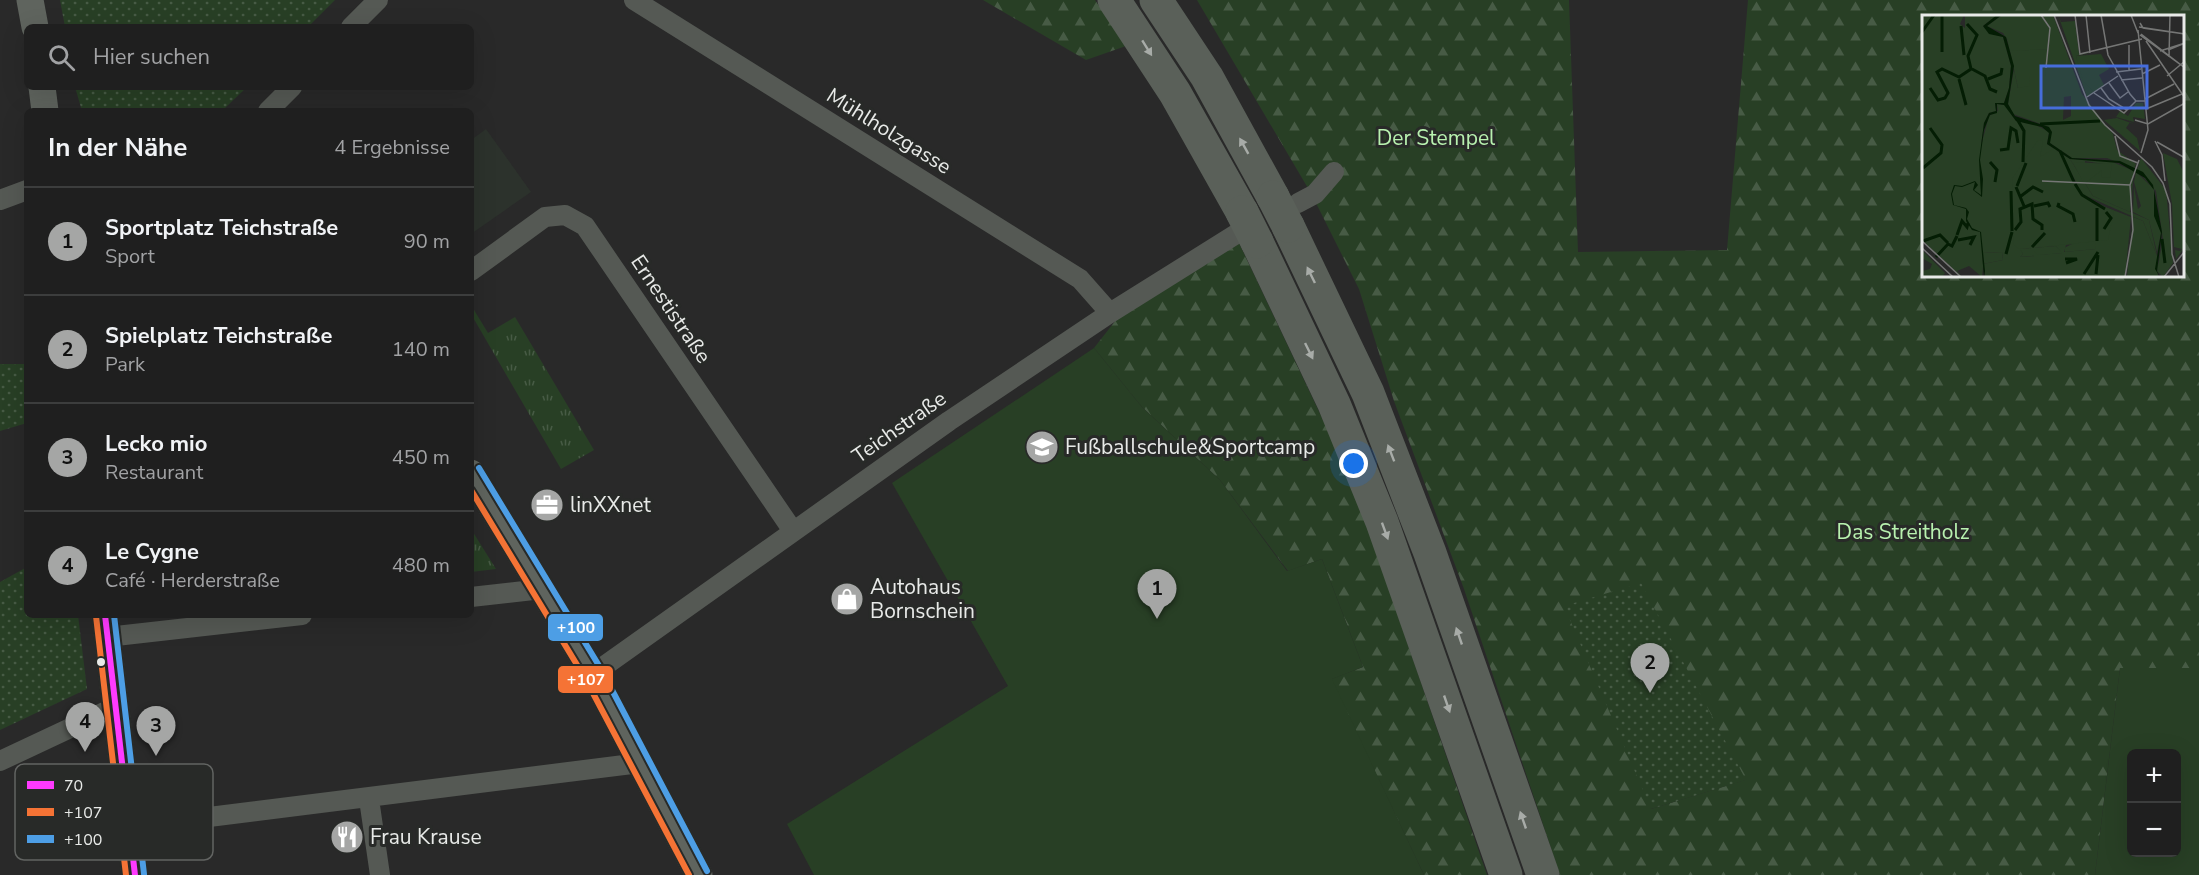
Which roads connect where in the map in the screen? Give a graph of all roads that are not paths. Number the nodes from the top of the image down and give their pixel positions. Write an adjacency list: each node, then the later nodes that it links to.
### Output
1 (30, 0): 6 (street)
2 (378, 0): 7 (street)
3 (634, 0): 18 (street, Mühlholzgasse)
4 (1114, 0): 16 (highway, one-way to 16)
5 (1156, 0): 15 (highway, one-way to 5)
6 (34, 24)
7 (354, 24)
8 (42, 90): 10 (street)
9 (289, 90): 11 (street)
10 (45, 108)
11 (271, 108)
12 (1334, 172): 15 (street)
13 (24, 191): 14 (street)
14 (0, 200)
15 (1286, 209): 37 (highway, one-way to 15)
16 (1246, 228): 18 (street, Teichstraße); 36 (highway, one-way to 36)
17 (474, 269): 20 (street, Ernestistraße)
18 (1110, 314): 20 (street, Teichstraße)
19 (474, 478): 21 (street)
20 (793, 531): 25 (street, Teichstraße)
21 (542, 589): 22 (street); 25 (street)
22 (474, 597)
23 (249, 618): 24 (street)
24 (106, 626): 26 (street)
25 (593, 675): 28 (street)
26 (115, 707): 27 (street); 29 (street)
27 (0, 761)
28 (640, 763): 30 (street); 35 (street)
29 (122, 764)
30 (369, 799): 31 (street); 34 (street)
31 (213, 818)
32 (133, 860): 33 (street)
33 (135, 875)
34 (380, 875)
35 (699, 875)
36 (1506, 875)
37 (1543, 875)

